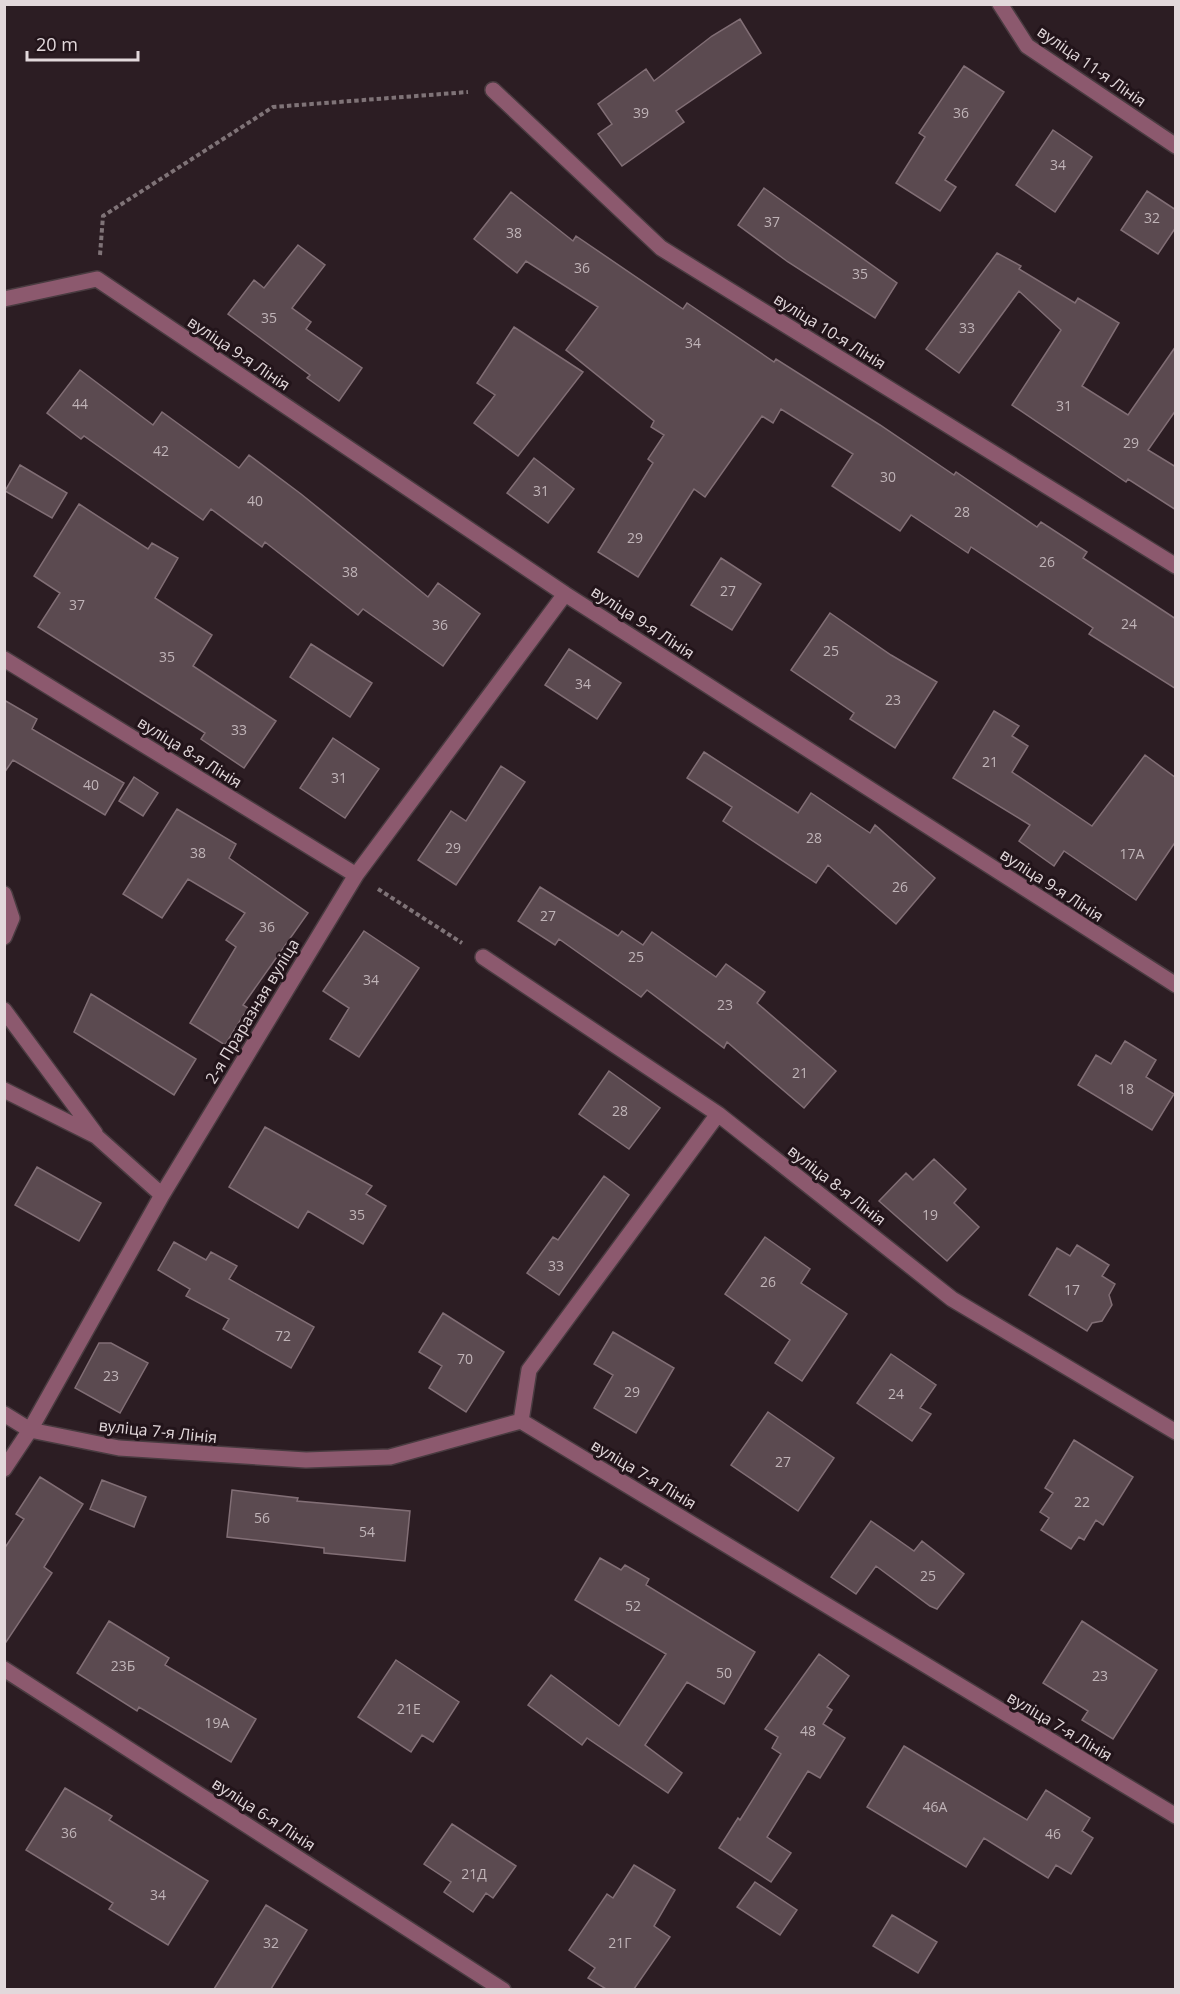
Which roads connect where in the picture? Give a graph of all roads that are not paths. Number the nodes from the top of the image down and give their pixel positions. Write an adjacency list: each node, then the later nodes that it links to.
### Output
1 (1000, 4): 3 (street, вуліца 11-я Лінія)
2 (493, 90): 5 (street, вуліца 10-я Лінія)
3 (1176, 146)
4 (4, 299): 6 (street, вуліца 9-я Лінія)
5 (1176, 566)
6 (564, 594): 8 (street, 2-я Праразная вуліца); 12 (street, вуліца 9-я Лінія)
7 (4, 659): 8 (street, вуліца 8-я Лінія)
8 (356, 875): 17 (street, 2-я Праразная вуліца)
9 (4, 894): 10 (street)
10 (4, 937)
11 (483, 957): 15 (street, вуліца 8-я Лінія)
12 (1176, 985)
13 (4, 1010): 16 (street)
14 (4, 1090): 16 (street)
15 (718, 1114): 19 (street); 21 (street, вуліца 8-я Лінія)
16 (96, 1136): 17 (street)
17 (162, 1195): 20 (street, 2-я Праразная вуліца)
18 (4, 1414): 20 (street)
19 (521, 1421): 20 (street, вуліца 7-я Лінія); 24 (street, вуліца 7-я Лінія)
20 (30, 1430): 22 (street, 2-я Праразная вуліца)
21 (1176, 1432)
22 (4, 1469)
23 (4, 1669): 25 (street, вуліца 6-я Лінія)
24 (1176, 1816)
25 (503, 1989)

